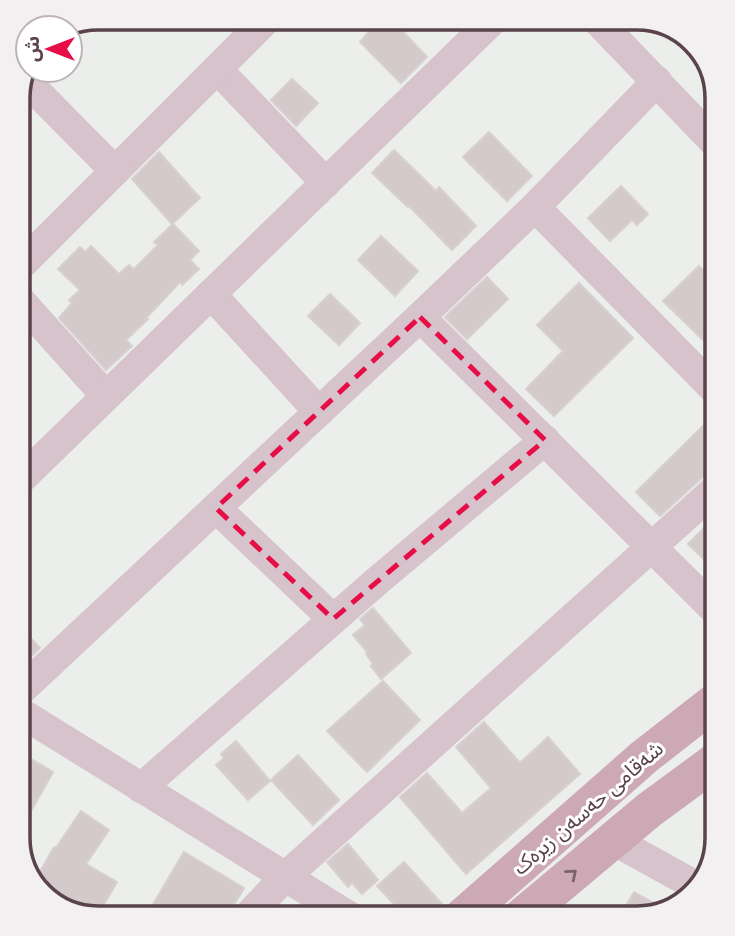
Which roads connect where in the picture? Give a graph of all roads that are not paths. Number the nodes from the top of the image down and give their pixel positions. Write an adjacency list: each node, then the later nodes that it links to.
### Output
1 (256, 30): 4 (street)
2 (483, 30): 9 (street)
3 (608, 30): 5 (street)
4 (217, 69): 8 (street); 9 (street)
5 (657, 81): 7 (street); 10 (street)
6 (31, 86): 8 (street)
7 (705, 131)
8 (115, 172): 11 (street)
9 (326, 183): 12 (street)
10 (535, 207): 14 (street); 15 (street)
11 (30, 256)
12 (211, 294): 16 (street); 17 (street)
13 (30, 311): 16 (street)
14 (420, 317): 17 (street); 18 (street)
15 (705, 379)
16 (106, 396): 19 (street)
17 (319, 412): 21 (street)
18 (545, 440): 22 (street); 24 (street)
19 (30, 470)
20 (705, 500): 22 (street)
21 (216, 508): 24 (street); 25 (street)
22 (652, 548): 23 (street); 31 (street)
23 (705, 599)
24 (333, 619): 29 (street)
25 (30, 682)
26 (705, 709): 35 (main road, شەقامی حەسەن زیرەک)
27 (30, 719): 29 (street)
28 (705, 769): 30 (main road, شەقامی حەسەن زیرەک)
29 (141, 788): 31 (street)
30 (612, 840): 32 (street); 36 (main road, شەقامی حەسەن زیرەک, one-way to 30)
31 (285, 877): 33 (street); 34 (street)
32 (689, 882)
33 (257, 906)
34 (332, 906)
35 (475, 906)
36 (534, 906)

